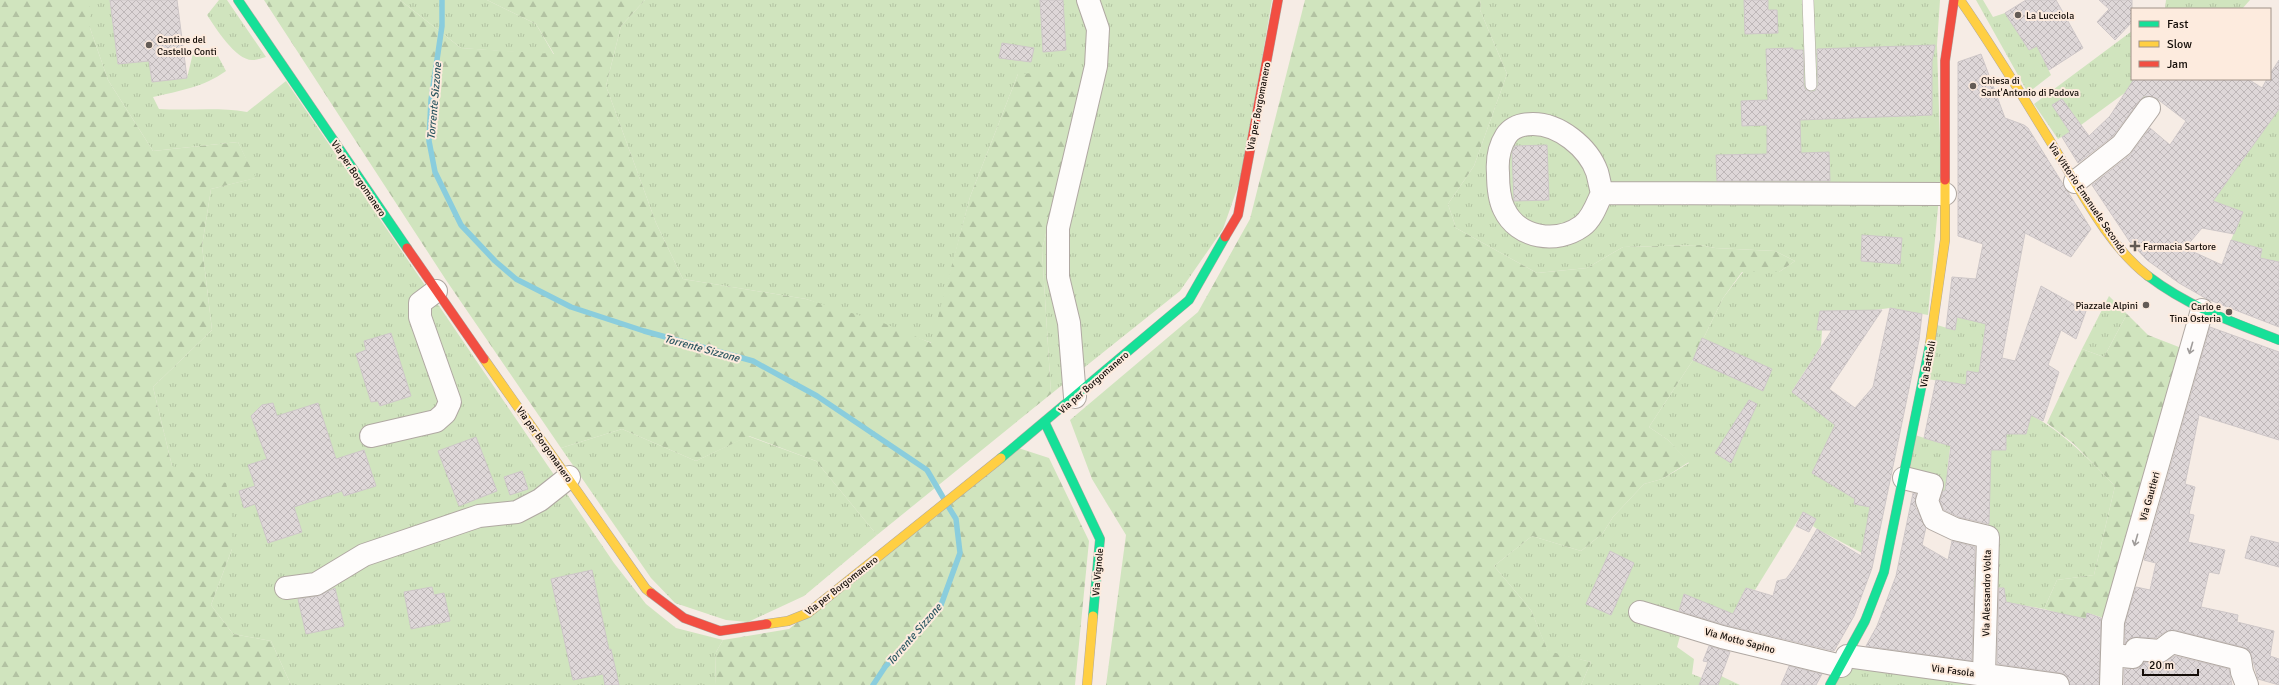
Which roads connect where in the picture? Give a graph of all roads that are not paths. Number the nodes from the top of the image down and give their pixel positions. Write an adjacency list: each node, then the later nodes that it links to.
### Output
1 (238, 0): 12 (main road, Via per Borgomanero)
2 (1088, 0): 15 (street)
3 (1278, 0): 15 (main road, Via per Borgomanero)
4 (1808, 0): 7 (lane)
5 (1954, 0): 11 (main road, Via Battioli)
6 (1960, 0): 9 (main road, Via Vittorio Emanuele Secondo)
7 (1811, 85)
8 (2149, 108): 9 (street)
9 (2075, 182): 13 (main road, Via Vittorio Emanuele Secondo)
10 (1602, 193): 10 (street); 11 (street)
11 (1945, 194): 19 (main road, Via Battioli)
12 (436, 291): 17 (street); 18 (main road, Via per Borgomanero)
13 (2202, 310): 14 (main road, Via Vittorio Emanuele Secondo); 22 (street, Via Gautieri, one-way to 22)
14 (2279, 340)
15 (1075, 397): 16 (main road, Via per Borgomanero)
16 (1045, 423): 18 (main road, Via per Borgomanero); 25 (main road, Via Vignole)
17 (371, 436)
18 (569, 477): 20 (street)
19 (1904, 478): 23 (main road, Via Battioli); 24 (street, Via Alessandro Volta)
20 (286, 588)
21 (1640, 612): 23 (street, Via Motto Sapino)
22 (2112, 655): 28 (street, Via Gautieri); 29 (street)
23 (1844, 661): 24 (street, Via Fasola); 26 (main road, Via Battioli)
24 (1984, 674): 27 (street, Via Fasola)
25 (1087, 685)
26 (1830, 685)
27 (2058, 685)
28 (2112, 685)
29 (2247, 685)

